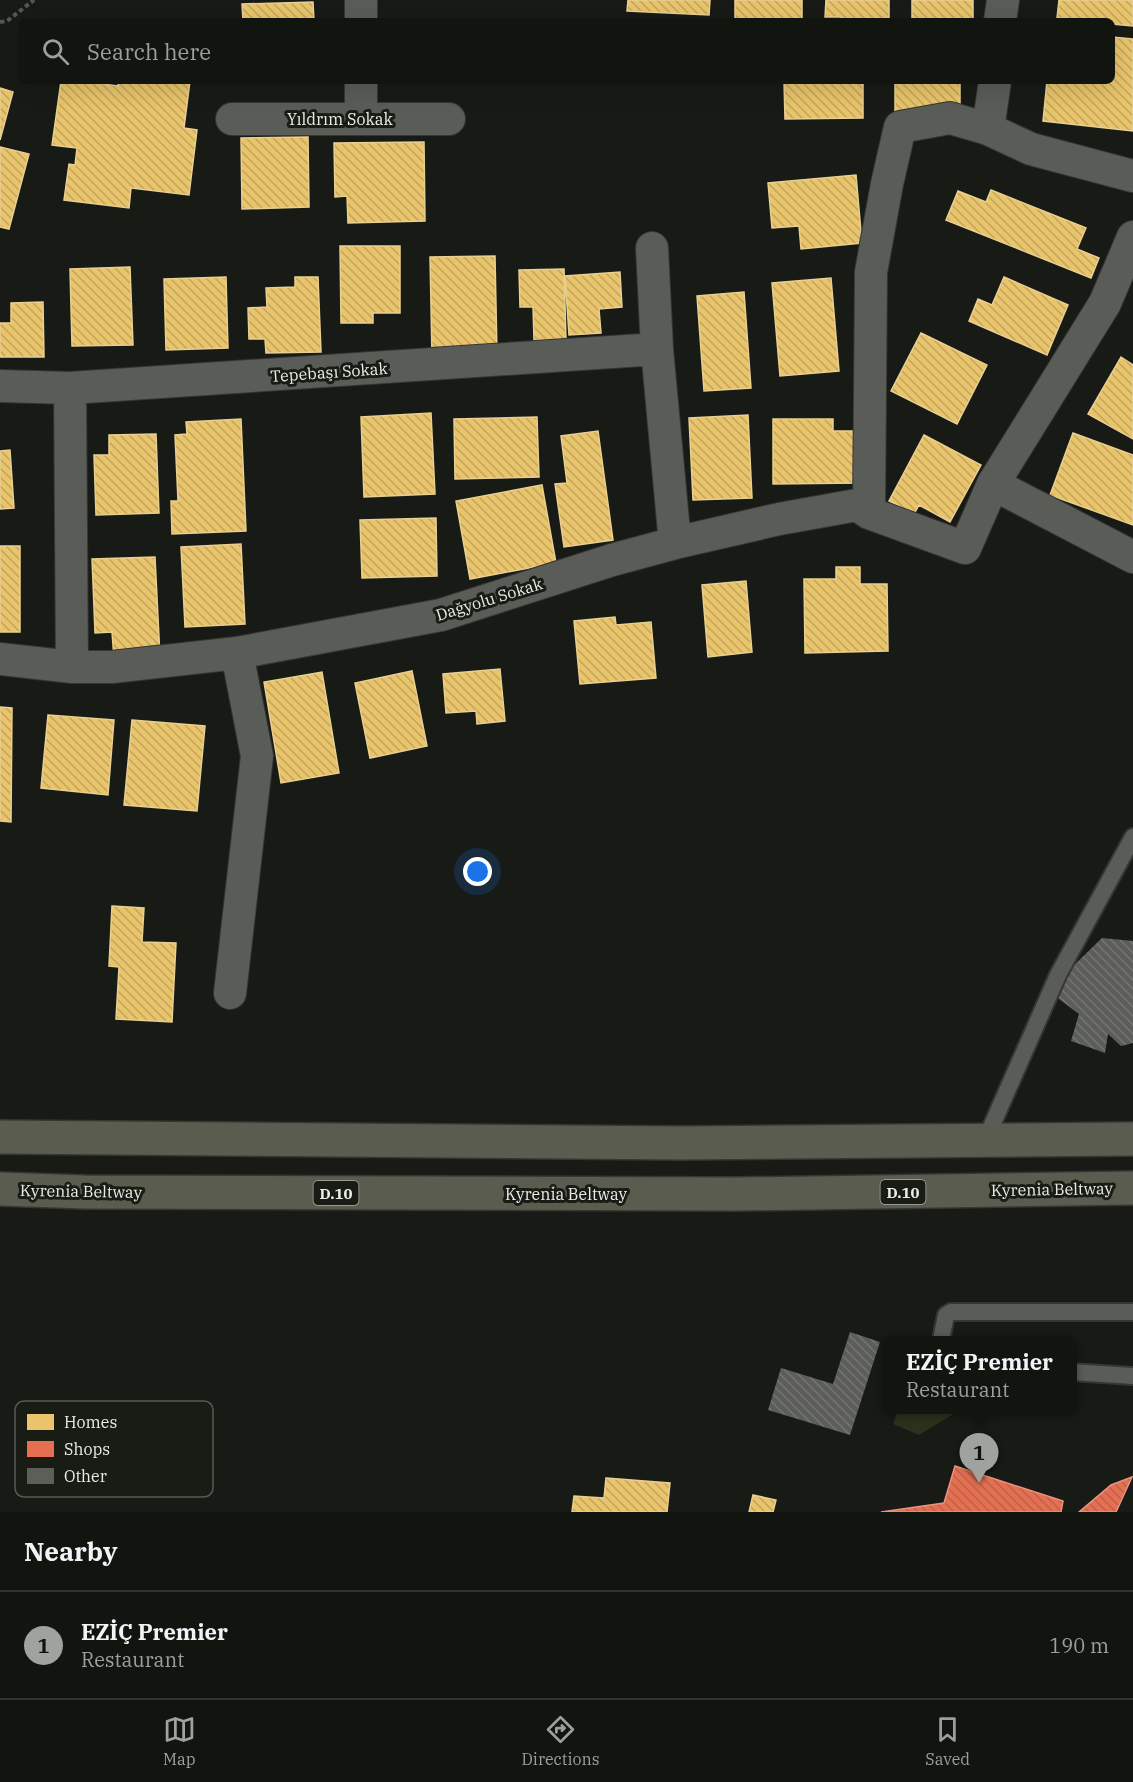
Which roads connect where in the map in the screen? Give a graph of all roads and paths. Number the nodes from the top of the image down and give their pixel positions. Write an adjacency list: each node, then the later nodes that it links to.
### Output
1 (34, 0): 6 (path)
2 (361, 0): 4 (street)
3 (1003, 0): 5 (street)
4 (361, 18)
5 (1000, 18)
6 (0, 22)
7 (361, 84): 10 (street)
8 (995, 84): 12 (street)
9 (232, 119): 10 (street, Yıldrım Sokak)
10 (362, 119): 11 (street, Yıldrım Sokak)
11 (449, 119)
12 (988, 129): 13 (street); 20 (street)
13 (1133, 176)
14 (1133, 237): 19 (street)
15 (652, 248): 16 (street)
16 (657, 349): 18 (street, Tepebaşı Sokak); 21 (street)
17 (0, 386): 18 (street, Tepebaşı Sokak)
18 (70, 388): 25 (street)
19 (993, 484): 20 (street, Dağyolu Sokak); 22 (street)
20 (869, 513): 21 (street, Dağyolu Sokak)
21 (675, 543): 23 (street, Dağyolu Sokak)
22 (1133, 557)
23 (237, 653): 25 (street, Dağyolu Sokak); 27 (street)
24 (0, 659): 25 (street, Dağyolu Sokak)
25 (72, 667)
26 (1133, 837): 30 (lane)
27 (230, 993)
28 (0, 1137): 30 (highway)
29 (1133, 1139): 30 (highway)
30 (985, 1141)
31 (1133, 1188): 32 (highway, Kyrenia Beltway / D.10)
32 (0, 1189)
33 (1133, 1312): 34 (lane)
34 (942, 1336)
35 (1077, 1372): 36 (lane)
36 (1133, 1376)

